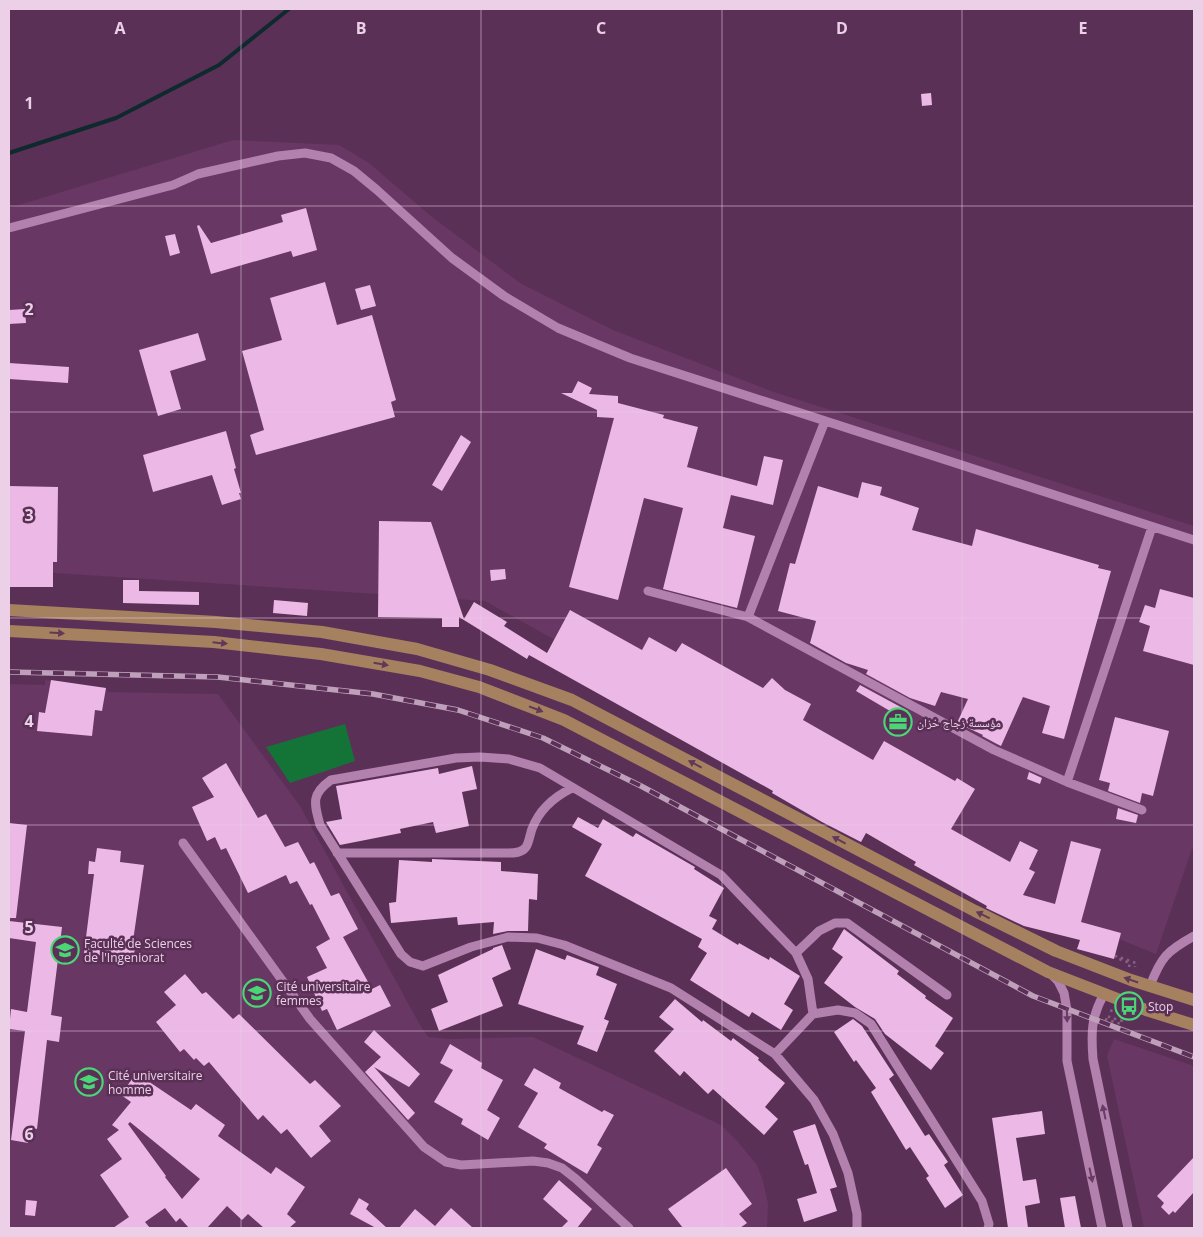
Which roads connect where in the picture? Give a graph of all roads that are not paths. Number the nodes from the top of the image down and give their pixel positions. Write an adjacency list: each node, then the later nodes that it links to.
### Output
1 (9, 228): 2 (street)
2 (825, 420): 3 (street); 7 (street)
3 (1152, 526): 4 (street); 9 (street)
4 (1194, 540)
5 (648, 591): 7 (street)
6 (9, 610): 17 (main road, one-way to 6)
7 (748, 617): 9 (street)
8 (9, 631): 16 (main road, one-way to 16)
9 (1067, 782): 11 (street)
10 (572, 788): 13 (street); 13 (street); 15 (street)
11 (1142, 810)
12 (183, 844): 24 (street)
13 (337, 853): 23 (street)
14 (1194, 936): 17 (street)
15 (796, 953): 19 (street); 21 (street)
16 (1048, 972): 18 (main road); 27 (street, one-way to 27)
17 (1150, 986): 20 (main road)
18 (1104, 994): 22 (main road); 28 (street, one-way to 18)
19 (946, 995)
20 (1194, 1000)
21 (813, 1014): 23 (street); 26 (street)
22 (1194, 1024)
23 (775, 1054): 25 (street)
24 (629, 1228)
25 (857, 1228)
26 (988, 1228)
27 (1102, 1228)
28 (1128, 1228)

